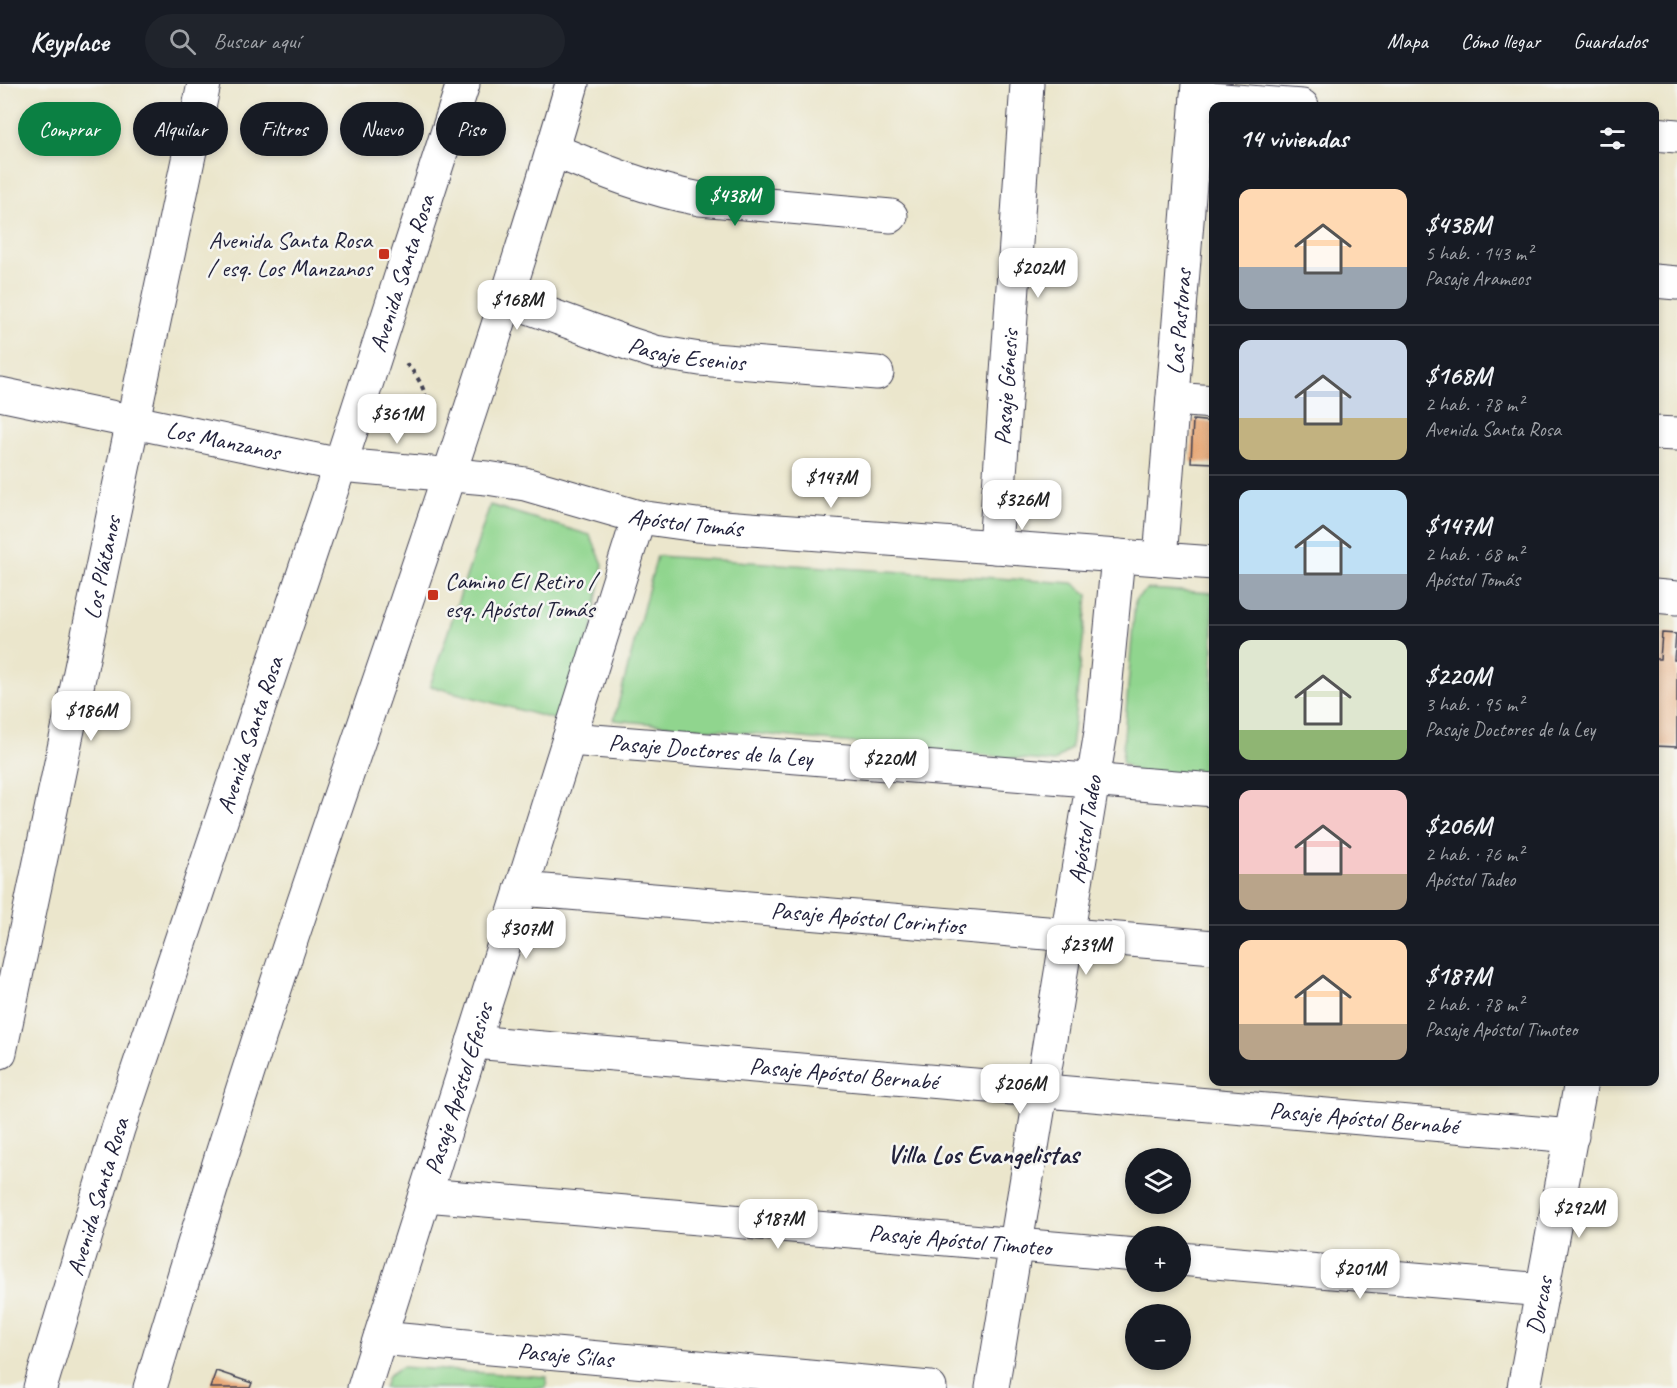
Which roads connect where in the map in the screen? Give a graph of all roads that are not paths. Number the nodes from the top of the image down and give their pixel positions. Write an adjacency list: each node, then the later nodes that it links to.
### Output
1 (204, 84): 19 (street, Los Plátanos)
2 (463, 84): 22 (street, Avenida Santa Rosa)
3 (572, 84): 9 (street)
4 (1027, 84): 25 (street, Pasaje Génesis)
5 (1197, 91): 6 (street); 11 (street, Las Pastoras)
6 (1274, 102)
7 (1659, 134): 8 (street)
8 (1677, 136)
9 (553, 150): 10 (street); 14 (street)
10 (891, 216)
11 (1199, 250): 17 (street, Las Pastoras)
12 (1659, 282): 13 (street)
13 (1677, 283)
14 (506, 299): 15 (street, Pasaje Esenios); 23 (street)
15 (878, 373)
16 (0, 394): 19 (street, Los Manzanos)
17 (1173, 399): 18 (street); 27 (street, Las Pastoras)
18 (1209, 402)
19 (132, 422): 22 (street, Los Manzanos); 38 (street, Los Plátanos)
20 (1659, 433): 21 (street)
21 (1677, 434)
22 (340, 465): 23 (street, Los Manzanos); 48 (street, Avenida Santa Rosa)
23 (449, 475): 24 (street, Apóstol Tomás); 49 (street)
24 (639, 517): 25 (street, Apóstol Tomás); 31 (street, Pasaje Apóstol Efesios)
25 (995, 547): 26 (street, Apóstol Tomás)
26 (1118, 556): 27 (street, Apóstol Tomás); 32 (street, Apóstol Tadeo)
27 (1160, 560): 28 (street, Apóstol Tomás)
28 (1209, 563)
29 (1659, 596): 30 (street)
30 (1677, 598)
31 (569, 739): 32 (street, Pasaje Doctores de la Ley); 34 (street, Pasaje Apóstol Efesios)
32 (1093, 780): 33 (street, Pasaje Doctores de la Ley); 35 (street, Apóstol Tadeo)
33 (1209, 790)
34 (521, 889): 35 (street, Pasaje Apóstol Corintios); 37 (street, Pasaje Apóstol Efesios)
35 (1067, 935): 36 (street, Pasaje Apóstol Corintios); 40 (street, Apóstol Tadeo)
36 (1209, 947)
37 (473, 1042): 40 (street, Pasaje Apóstol Bernabé); 42 (street, Pasaje Apóstol Efesios)
38 (0, 1053)
39 (1580, 1086): 41 (street, Dorcas)
40 (1041, 1091): 41 (street, Pasaje Apóstol Bernabé); 43 (street, Apóstol Tadeo)
41 (1572, 1136): 46 (street, Dorcas)
42 (425, 1195): 43 (street, Pasaje Apóstol Timoteo); 47 (street, Pasaje Apóstol Efesios)
43 (1015, 1245): 44 (street, Pasaje Apóstol Timoteo); 52 (street, Apóstol Tadeo)
44 (1125, 1254)
45 (1191, 1260): 46 (street)
46 (1543, 1290): 53 (street, Dorcas)
47 (380, 1338): 50 (street, Pasaje Apóstol Efesios); 51 (street, Pasaje Silas)
48 (39, 1388)
49 (150, 1388)
50 (364, 1388)
51 (930, 1388)
52 (992, 1388)
53 (1524, 1388)

